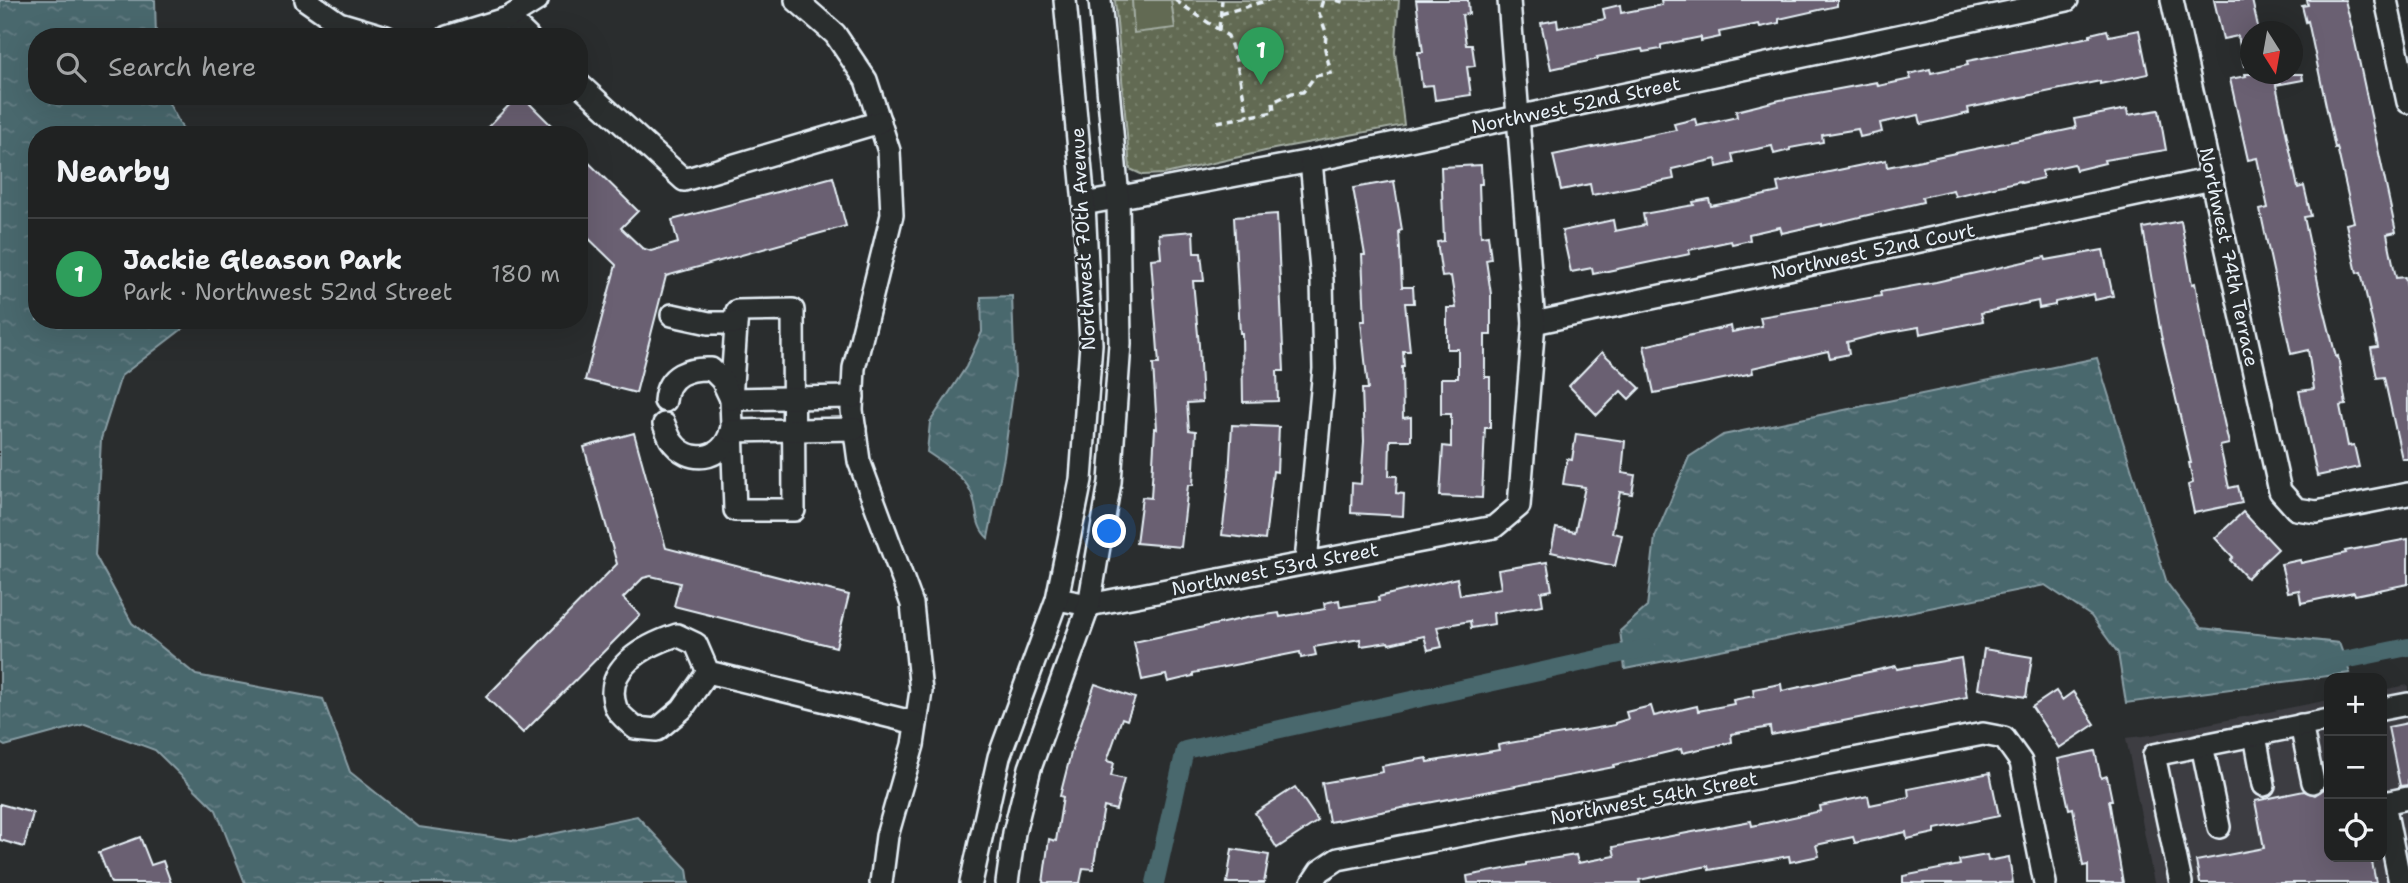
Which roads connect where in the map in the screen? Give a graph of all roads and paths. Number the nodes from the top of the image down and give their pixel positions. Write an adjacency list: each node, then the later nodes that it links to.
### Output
1 (306, 0): 18 (street)
2 (537, 0): 17 (street)
3 (796, 0): 26 (street)
4 (1065, 0): 31 (street, Northwest 70th Avenue)
5 (1100, 0): 30 (street, Northwest 70th Avenue)
6 (1175, 0): 21 (path)
7 (1222, 0): 16 (path)
8 (1269, 0): 16 (path)
9 (1323, 0): 24 (path)
10 (1336, 0): 15 (path)
11 (1509, 0): 25 (street)
12 (2067, 0): 25 (street, Northwest 52nd Street)
13 (2172, 0): 29 (street, Northwest 74th Terrace)
14 (2386, 0): 23 (street)
15 (1345, 3)
16 (1220, 14): 21 (path)
17 (508, 18): 19 (street); 20 (street)
18 (356, 28)
19 (476, 28)
20 (519, 28)
21 (1219, 29): 24 (path)
22 (588, 92): 26 (street)
23 (2408, 102)
24 (1248, 117): 27 (path)
25 (1517, 117): 28 (street, Northwest 52nd Street); 34 (street)
26 (880, 122): 35 (street)
27 (1217, 122)
28 (1311, 161): 30 (street, Northwest 52nd Street); 44 (street)
29 (2212, 179): 34 (street, Northwest 52nd Court); 43 (street, Northwest 74th Terrace)
30 (1118, 198): 31 (street, Northwest 52nd Street); 46 (street, Northwest 70th Avenue)
31 (1084, 204): 45 (street, Northwest 70th Avenue)
32 (672, 315): 33 (street)
33 (736, 323): 36 (street); 37 (street)
34 (1534, 323): 44 (street, Northwest 53rd Street)
35 (853, 397): 36 (street); 40 (street)
36 (794, 398): 37 (street); 42 (street)
37 (732, 399): 38 (street); 41 (street)
38 (665, 401)
39 (664, 424): 41 (street)
40 (855, 429): 42 (street); 51 (street)
41 (731, 430): 42 (street); 42 (street)
42 (793, 430)
43 (2408, 494)
44 (1306, 562): 46 (street, Northwest 53rd Street)
45 (1057, 599): 46 (street, Northwest 53rd Street); 60 (street, Northwest 70th Avenue)
46 (1089, 605): 61 (street, Northwest 70th Avenue)
47 (708, 672): 47 (street); 51 (street)
48 (2408, 704): 49 (street)
49 (2387, 708)
50 (2324, 721): 52 (street)
51 (916, 723): 64 (street)
52 (2301, 725): 53 (street); 55 (street)
53 (2255, 735): 54 (street); 56 (street)
54 (2202, 745): 62 (street); 69 (street)
55 (2312, 782)
56 (2264, 785)
57 (2387, 797): 58 (street)
58 (2408, 798)
59 (2383, 799): 63 (street)
60 (985, 816): 61 (street); 65 (street, Northwest 70th Avenue)
61 (1017, 822): 66 (street, Northwest 70th Avenue)
62 (2219, 827)
63 (2402, 875)
64 (881, 883)
65 (971, 883)
66 (1007, 883)
67 (1312, 883): 68 (street, Northwest 54th Street)
68 (2045, 883)
69 (2181, 883)

